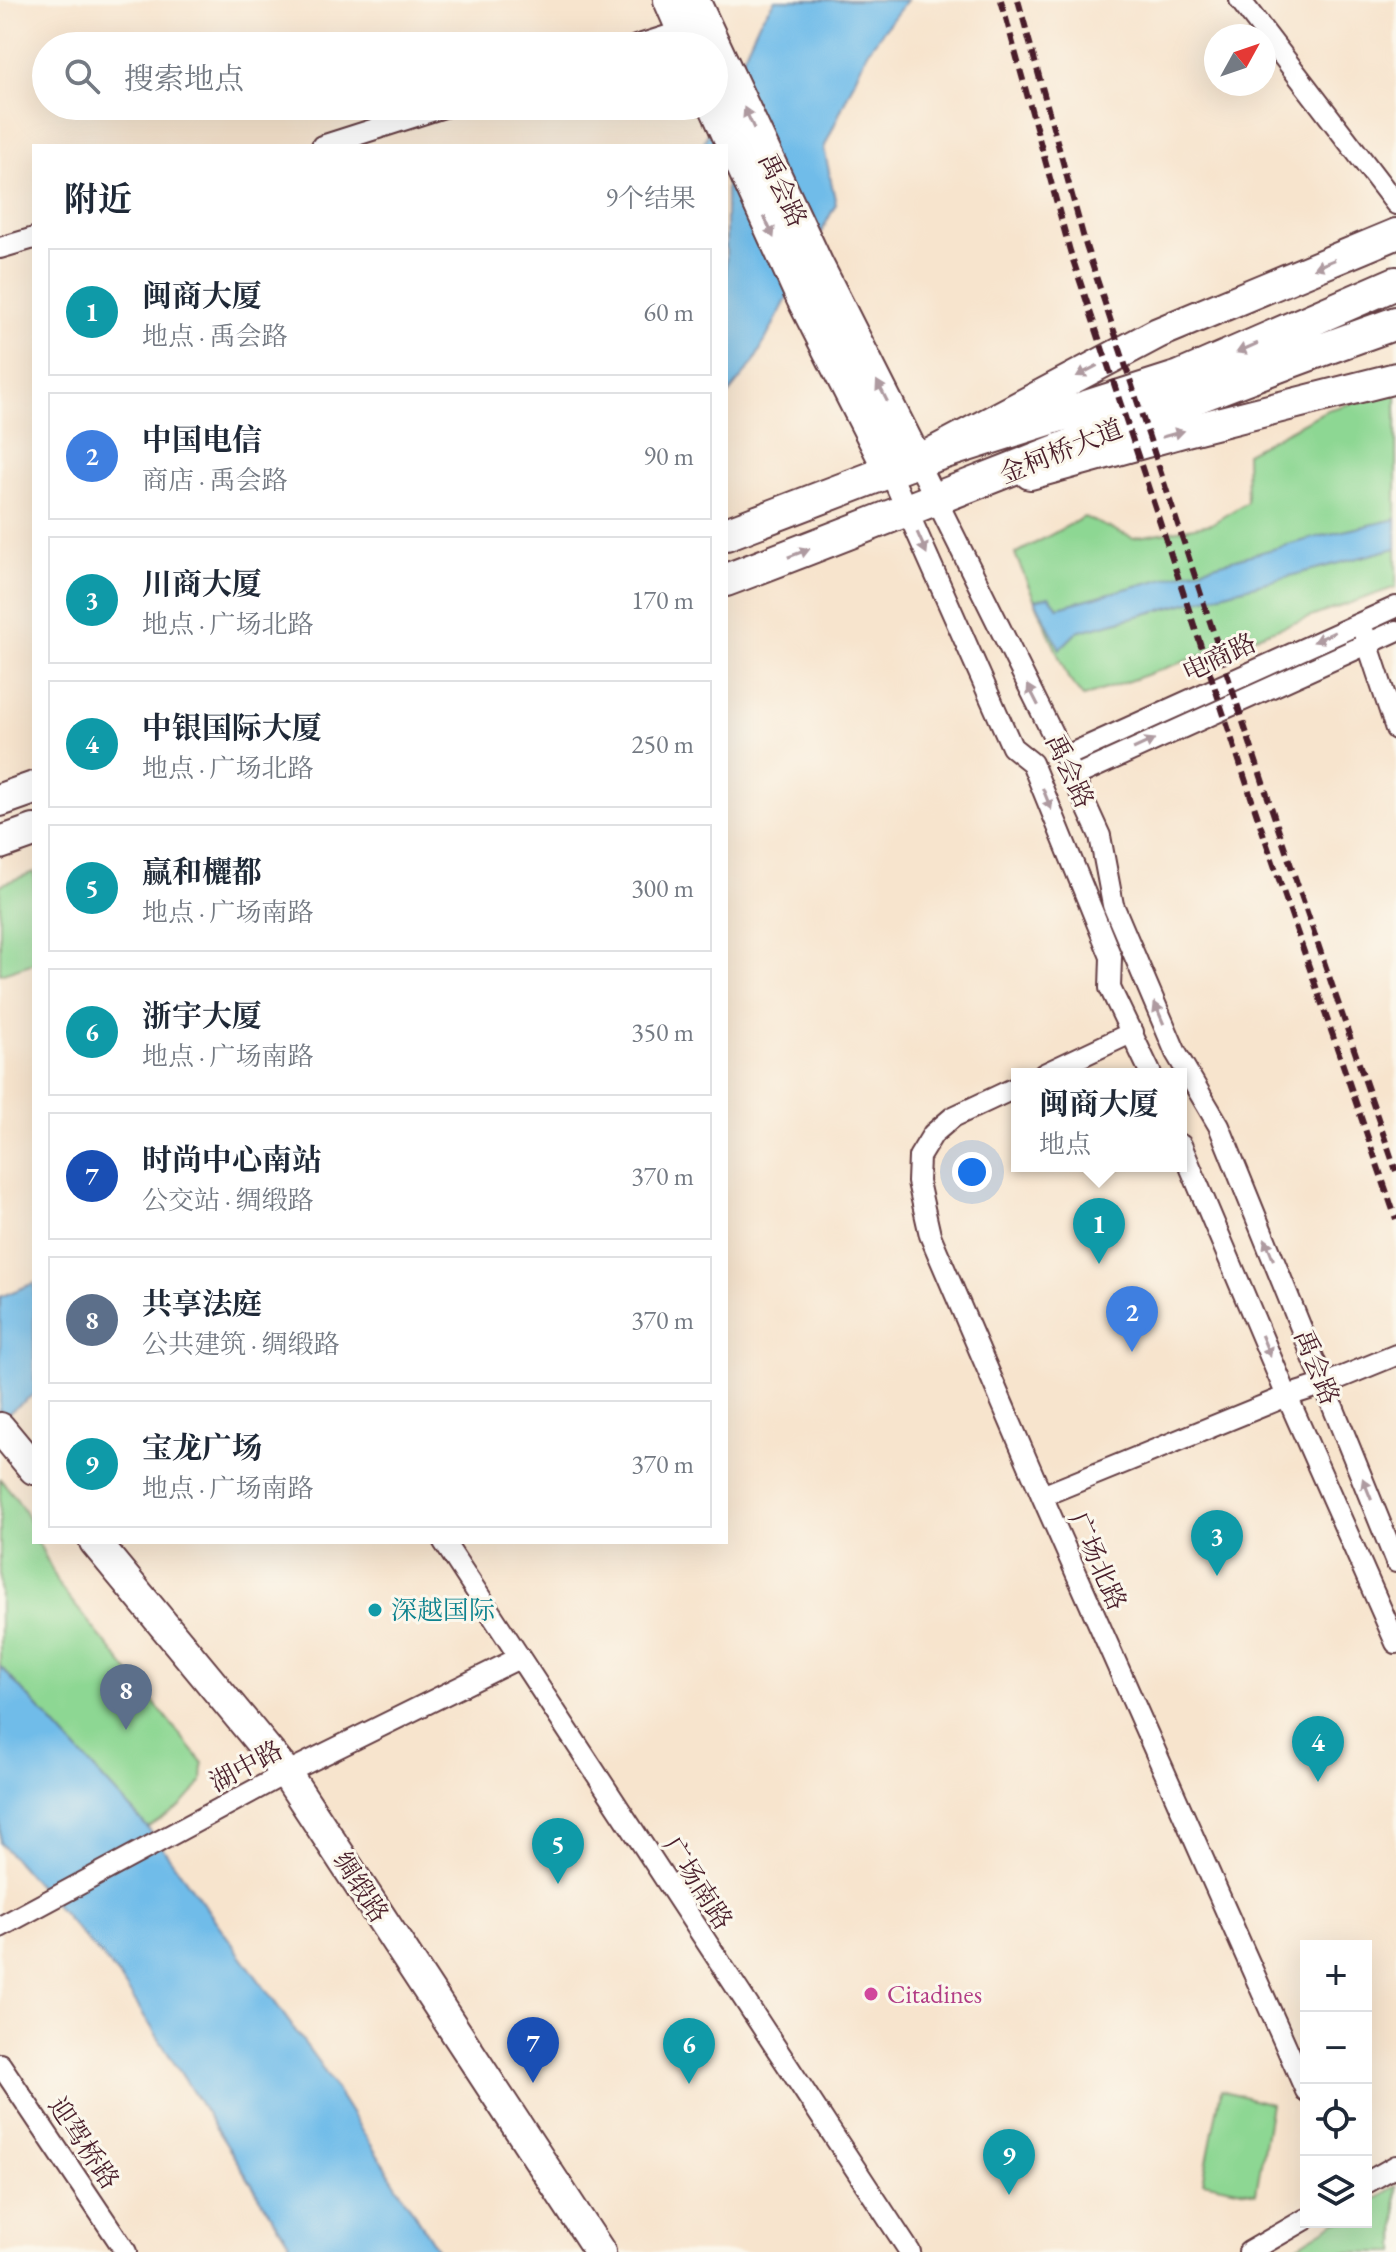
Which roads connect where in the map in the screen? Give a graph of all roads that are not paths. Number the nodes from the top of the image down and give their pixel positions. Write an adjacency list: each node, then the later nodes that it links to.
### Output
1 (669, 0): 4 (street)
2 (694, 0): 5 (street, 禹会路, one-way to 2)
3 (1240, 0): 10 (street)
4 (683, 32)
5 (709, 32)
6 (728, 74): 17 (street, 禹会路, one-way to 6)
7 (403, 120): 9 (street)
8 (721, 120): 17 (street, 禹会路, one-way to 17)
9 (328, 144)
10 (1396, 204)
11 (1396, 234): 17 (street, one-way to 17)
12 (32, 239): 13 (street)
13 (0, 248)
14 (1396, 283): 17 (main road, 金柯桥大道, one-way to 17)
15 (1396, 323): 18 (main road, 金柯桥大道)
16 (1396, 378): 18 (street, one-way to 16)
17 (904, 466): 18 (street, 禹会路); 18 (street, 禹会路); 19 (main road, 金柯桥大道)
18 (922, 506): 20 (main road, 金柯桥大道, one-way to 18); 26 (street, 禹会路, one-way to 18); 32 (street, 禹会路, one-way to 32)
19 (728, 533)
20 (728, 579)
21 (1396, 607): 22 (street, 电商路)
22 (1360, 621): 24 (street); 26 (street, 电商路, one-way to 26)
23 (1396, 631): 24 (street, 电商路)
24 (1366, 643): 25 (street); 27 (street, 电商路, one-way to 24)
25 (1396, 729)
26 (1064, 757): 27 (street, 禹会路)
27 (1073, 777): 35 (street, 禹会路, one-way to 27)
28 (32, 789): 29 (main road)
29 (0, 800)
30 (32, 832): 31 (main road)
31 (0, 843)
32 (1133, 1032): 33 (street); 34 (street, 禹会路)
33 (1057, 1068)
34 (1148, 1068)
35 (1185, 1068)
36 (1187, 1072): 40 (street, 禹会路, one-way to 36)
37 (1011, 1090): 44 (street, 广场北路)
38 (1187, 1159): 41 (street, 禹会路, one-way to 41)
39 (1396, 1355): 40 (street)
40 (1325, 1384): 41 (street); 47 (street, 禹会路, one-way to 40)
41 (1287, 1396): 44 (street); 48 (street, 禹会路)
42 (6, 1434): 43 (street)
43 (32, 1466)
44 (1042, 1496): 53 (street, 广场北路)
45 (97, 1544): 50 (street, 绸缎路)
46 (445, 1544): 49 (street, 广场南路)
47 (1396, 1562)
48 (1396, 1643)
49 (519, 1658): 50 (street, 湖中路); 59 (street, 广场南路)
50 (286, 1773): 51 (street, 湖中路); 58 (street, 绸缎路)
51 (0, 1927)
52 (0, 2064): 57 (street, 迎驾桥路)
53 (1303, 2084)
54 (1396, 2166): 55 (street)
55 (1372, 2180)
56 (1300, 2222): 60 (street)
57 (126, 2252)
58 (600, 2252)
59 (910, 2252)
60 (1249, 2252)

